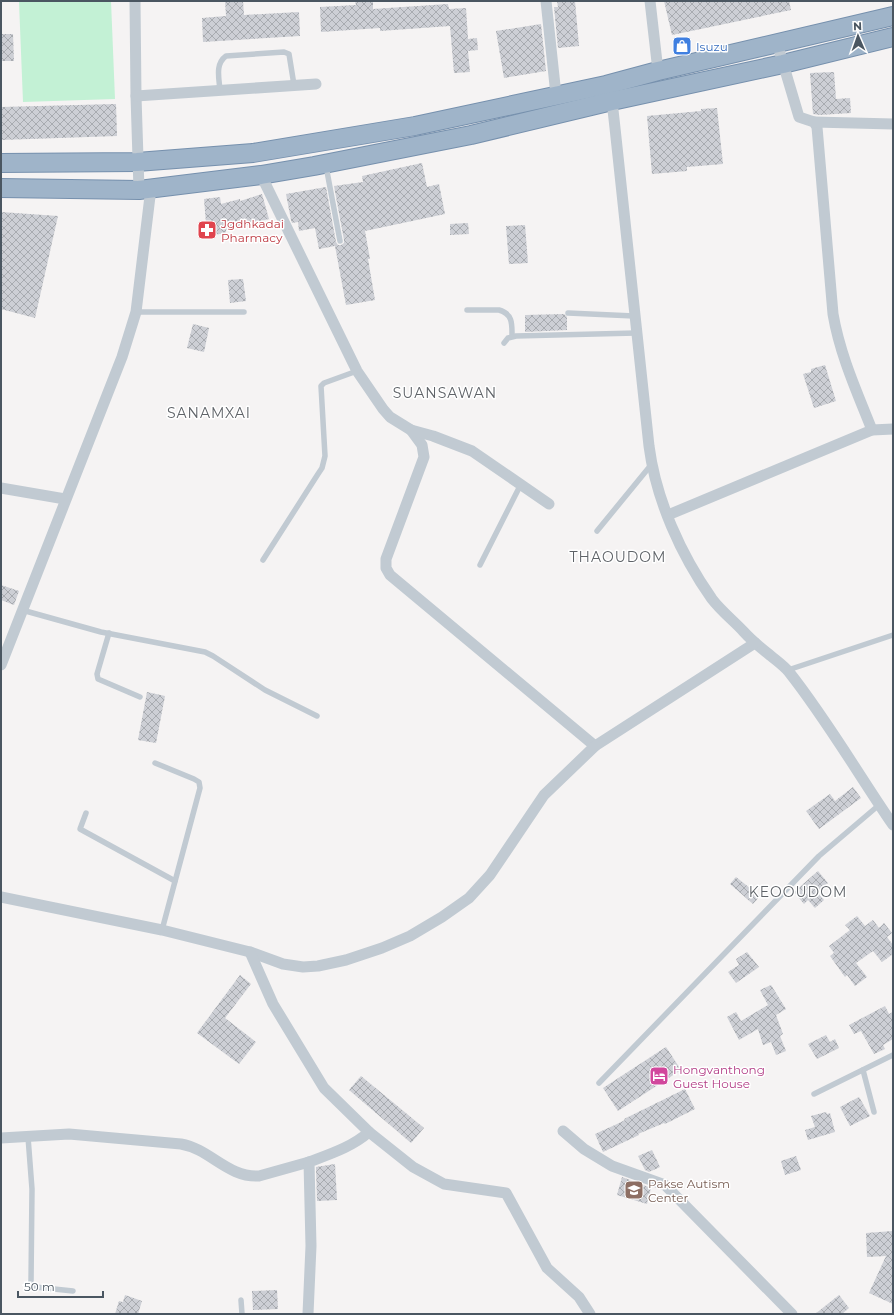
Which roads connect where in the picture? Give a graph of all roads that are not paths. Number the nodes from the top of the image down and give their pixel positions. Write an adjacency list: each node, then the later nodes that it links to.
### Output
1 (135, 1): 14 (street)
2 (546, 1): 13 (street)
3 (650, 1): 8 (street)
4 (893, 16): 6 (highway)
5 (893, 37): 7 (highway)
6 (777, 43): 7 (street); 8 (highway)
7 (783, 64): 12 (highway); 15 (street)
8 (658, 71): 12 (highway)
9 (316, 84): 10 (street)
10 (294, 85): 11 (street); 11 (lane)
11 (220, 90): 14 (street)
12 (609, 93): 13 (highway); 19 (highway); 28 (street)
13 (556, 95): 17 (highway)
14 (136, 96): 17 (street)
15 (814, 122): 16 (street); 35 (street)
16 (893, 124)
17 (137, 162): 18 (highway); 22 (street)
18 (1, 163)
19 (325, 163): 20 (highway); 23 (lane)
20 (261, 174): 22 (highway); 32 (street)
21 (1, 188): 22 (highway)
22 (145, 189): 25 (street)
23 (340, 241)
24 (467, 310): 30 (lane)
25 (136, 312): 26 (lane); 39 (street)
26 (244, 312)
27 (568, 312): 28 (lane)
28 (634, 316): 29 (street)
29 (636, 334): 30 (lane); 36 (street)
30 (512, 336): 31 (lane)
31 (504, 343)
32 (357, 371): 34 (street); 43 (lane)
33 (893, 429): 35 (street)
34 (411, 430): 37 (street); 53 (street)
35 (872, 430): 41 (street)
36 (651, 465): 41 (street); 42 (lane)
37 (521, 484): 40 (street); 44 (lane)
38 (1, 488): 39 (street)
39 (65, 499): 45 (street)
40 (549, 504)
41 (668, 515): 48 (street)
42 (597, 531)
43 (263, 560)
44 (480, 565)
45 (22, 610): 46 (lane); 49 (street)
46 (109, 633): 51 (lane); 52 (lane)
47 (893, 635): 50 (lane)
48 (755, 643): 50 (street); 53 (street)
49 (1, 665)
50 (788, 670): 55 (street)
51 (140, 697)
52 (317, 716)
53 (595, 746): 61 (street)
54 (155, 763): 58 (lane)
55 (879, 805): 57 (street); 64 (lane)
56 (86, 814): 58 (lane)
57 (893, 825)
58 (175, 881): 60 (lane)
59 (1, 897): 60 (street)
60 (162, 930): 61 (street)
61 (250, 952): 68 (street)
62 (893, 1055): 63 (lane)
63 (863, 1070): 65 (lane); 66 (lane)
64 (598, 1083)
65 (814, 1094)
66 (874, 1112)
67 (563, 1131): 77 (street)
68 (369, 1132): 71 (street); 76 (street)
69 (28, 1137): 70 (street); 71 (street); 72 (lane)
70 (1, 1138)
71 (309, 1162): 75 (street)
72 (73, 1291)
73 (241, 1300): 74 (lane)
74 (242, 1314)
75 (308, 1314)
76 (590, 1314)
77 (792, 1314)

